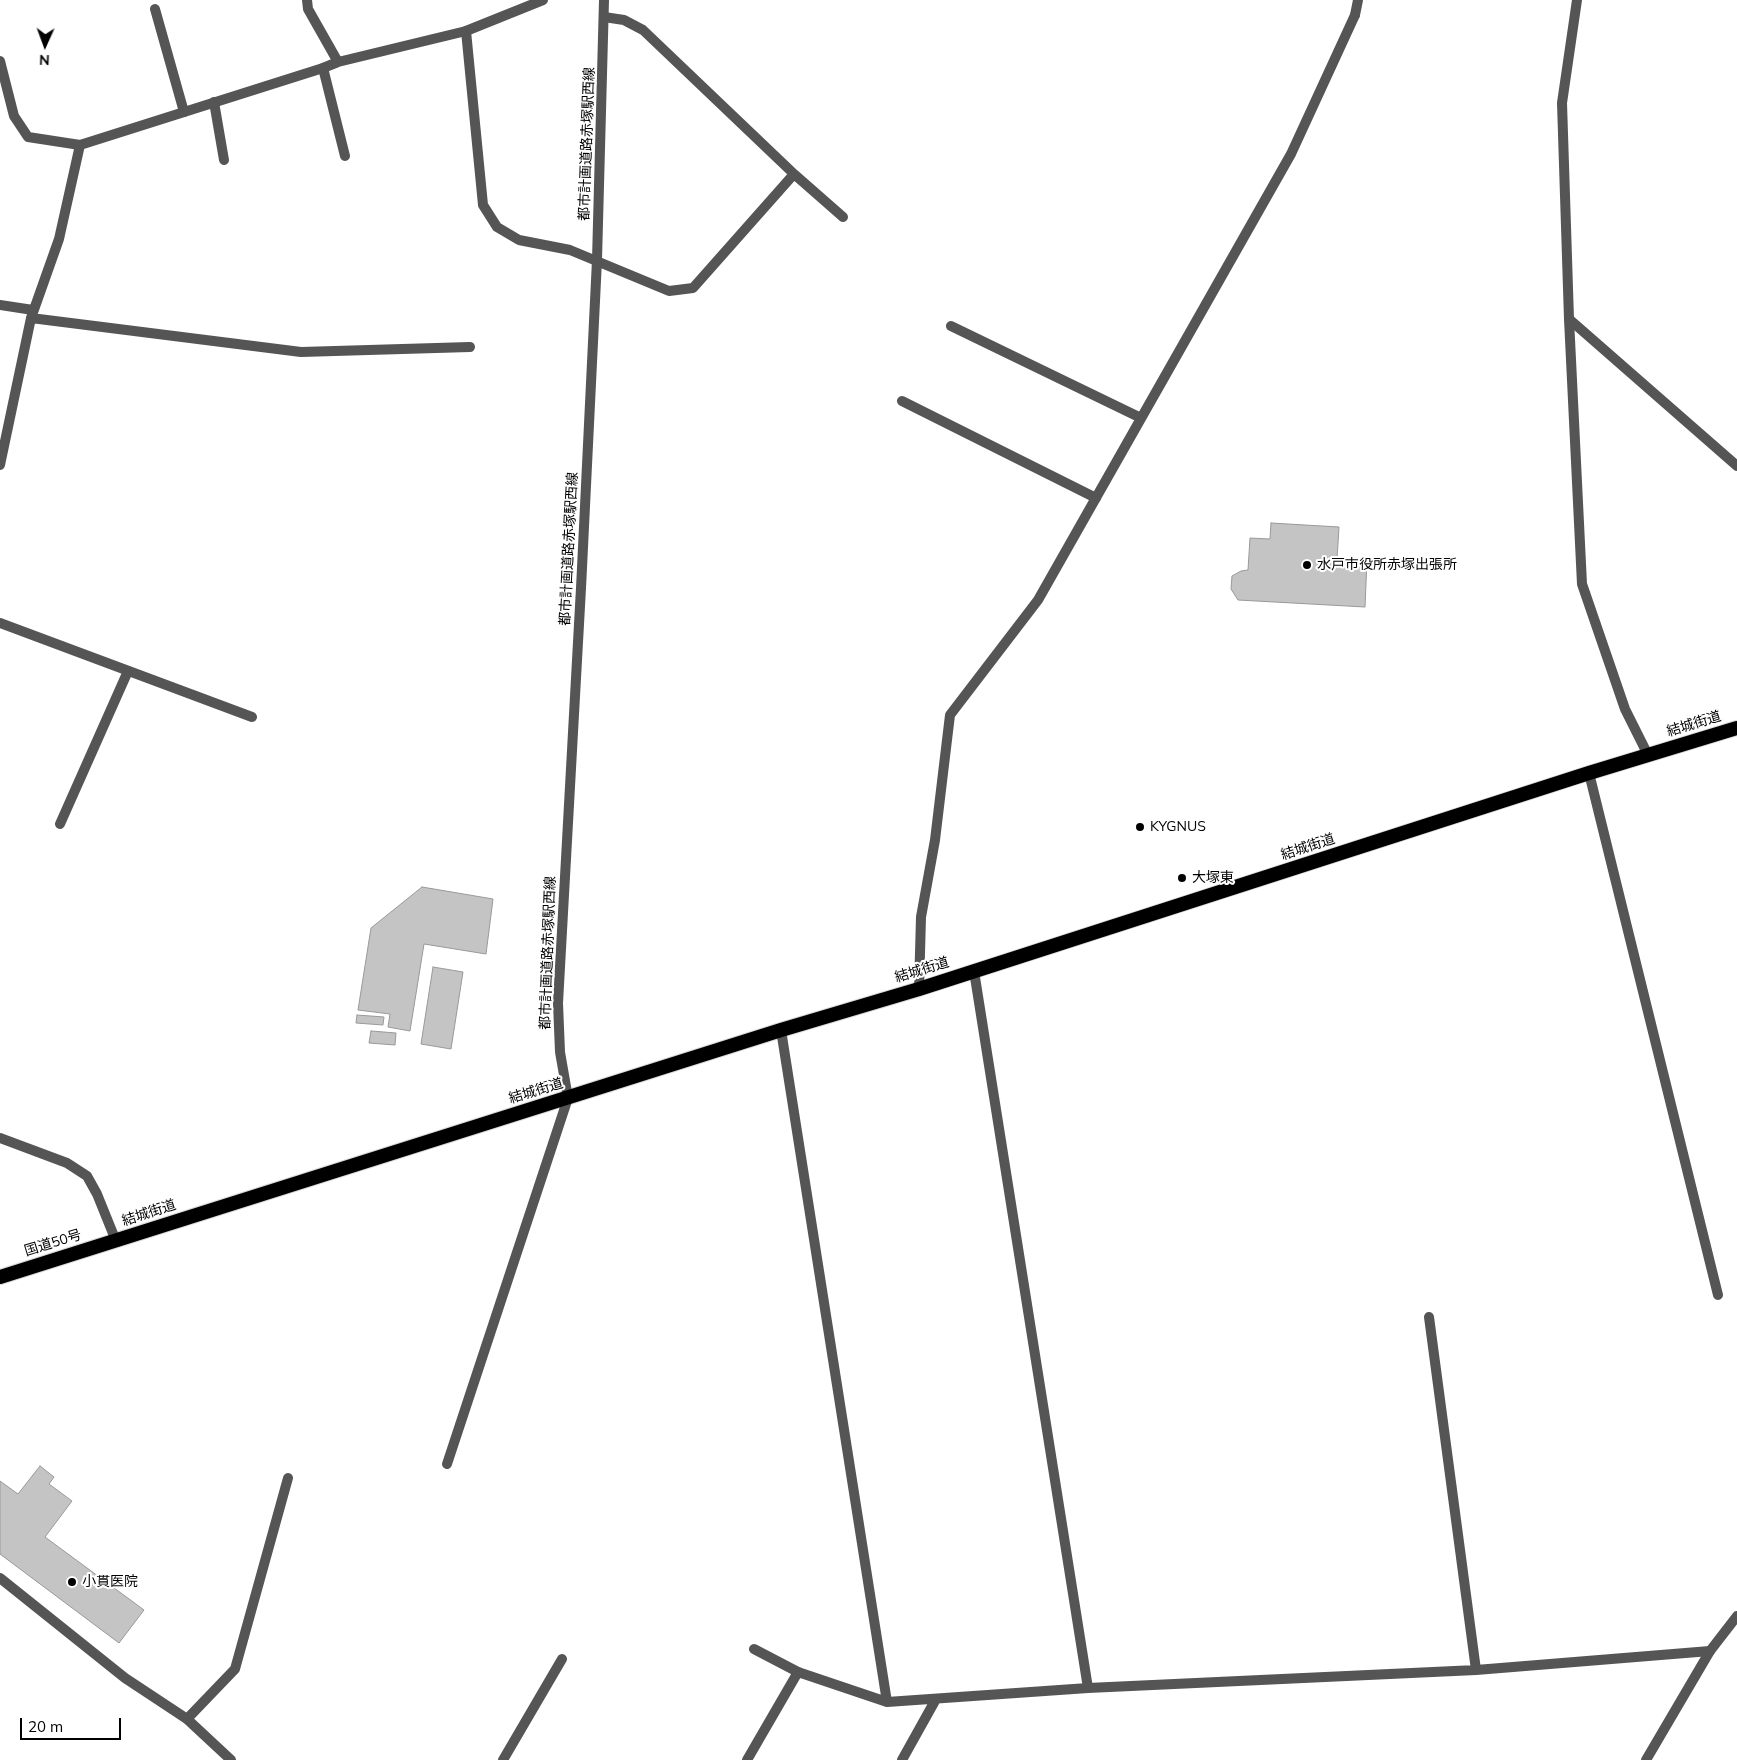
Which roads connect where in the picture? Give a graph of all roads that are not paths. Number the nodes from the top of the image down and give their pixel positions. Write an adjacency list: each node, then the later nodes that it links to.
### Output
1 (307, 0): 10 (street)
2 (543, 0): 8 (street)
3 (604, 0): 7 (street, 都市計画道路赤塚駅西線)
4 (1358, 0): 26 (street)
5 (1578, 0): 22 (street)
6 (155, 9): 13 (street)
7 (604, 17): 17 (street); 19 (street, 都市計画道路赤塚駅西線)
8 (466, 31): 10 (street); 19 (street)
9 (0, 61): 14 (street)
10 (338, 62): 11 (street)
11 (323, 68): 12 (street); 15 (street)
12 (214, 102): 13 (street); 16 (street)
13 (184, 112): 14 (street)
14 (80, 144): 21 (street)
15 (346, 156)
16 (224, 160)
17 (794, 174): 18 (street); 19 (street)
18 (843, 217)
19 (597, 260): 40 (street, 都市計画道路赤塚駅西線)
20 (0, 305): 21 (street)
21 (32, 314): 24 (street); 27 (street)
22 (1569, 319): 28 (street); 34 (street)
23 (951, 326): 26 (street)
24 (470, 347)
25 (902, 401): 29 (street)
26 (1141, 418): 29 (street)
27 (0, 466)
28 (1737, 466)
29 (1096, 498): 38 (street)
30 (0, 623): 31 (street)
31 (128, 671): 32 (street); 36 (street)
32 (252, 716)
33 (1737, 728): 34 (highway, 結城街道)
34 (1648, 755): 35 (highway, 結城街道)
35 (1589, 773): 37 (highway, 結城街道); 44 (street)
36 (60, 824)
37 (974, 971): 38 (highway, 結城街道); 55 (street)
38 (918, 989): 39 (highway, 結城街道)
39 (781, 1030): 40 (highway, 結城街道); 57 (street)
40 (568, 1098): 42 (highway, 結城街道); 46 (street)
41 (0, 1138): 42 (street)
42 (116, 1241): 43 (highway, 国道50号)
43 (0, 1277)
44 (1718, 1295)
45 (1429, 1317): 53 (street)
46 (448, 1464)
47 (288, 1478): 58 (street)
48 (0, 1578): 58 (street)
49 (1737, 1616): 51 (street)
50 (754, 1648): 54 (street)
51 (1710, 1651): 53 (street); 63 (street)
52 (562, 1659): 60 (street)
53 (1476, 1670): 55 (street)
54 (798, 1672): 57 (street); 61 (street)
55 (1088, 1688): 56 (street)
56 (936, 1699): 57 (street); 62 (street)
57 (887, 1702)
58 (187, 1720): 59 (street)
59 (231, 1760)
60 (503, 1760)
61 (747, 1760)
62 (902, 1760)
63 (1646, 1760)

